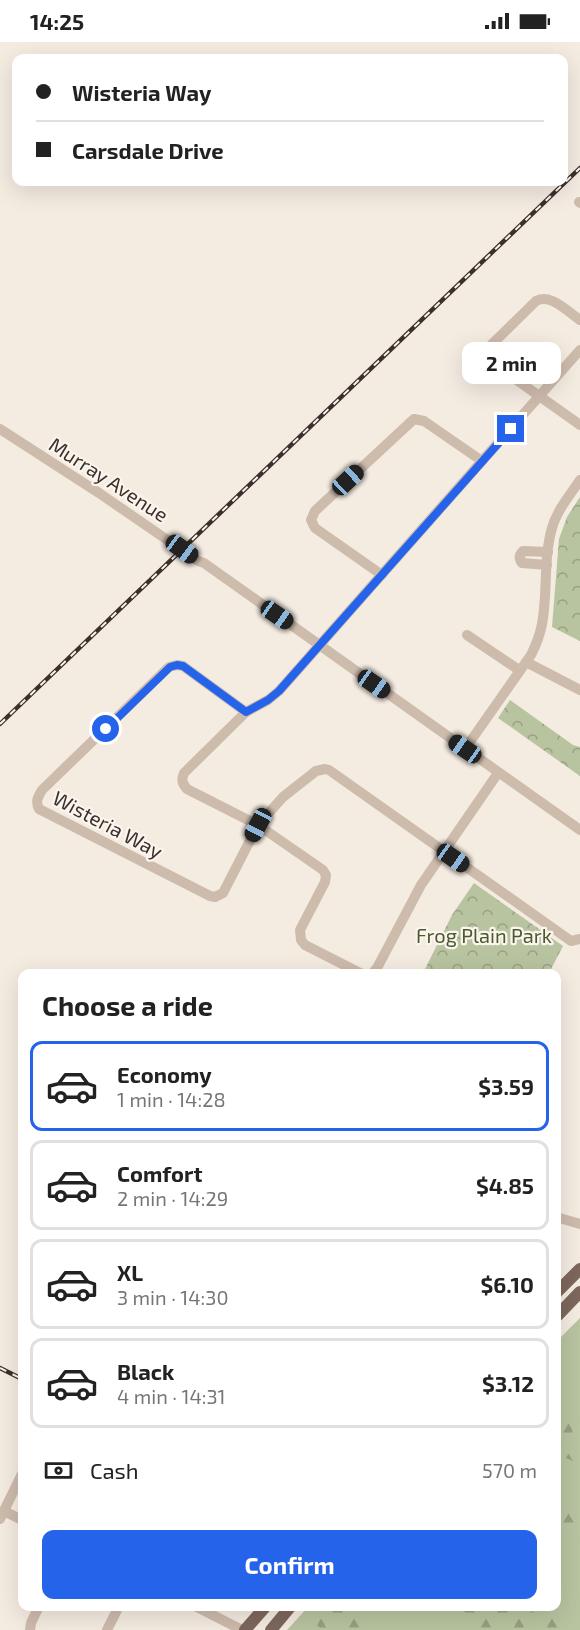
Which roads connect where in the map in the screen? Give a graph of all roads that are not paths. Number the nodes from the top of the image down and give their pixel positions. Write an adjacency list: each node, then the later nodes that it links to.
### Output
1 (580, 320): 3 (street)
2 (580, 350): 3 (street)
3 (540, 396): 4 (street); 6 (street)
4 (580, 425)
5 (0, 429): 12 (street, Murray Avenue)
6 (482, 461): 10 (street); 10 (street)
7 (580, 480): 8 (street)
8 (548, 552): 9 (street); 9 (street)
9 (547, 566): 13 (street)
10 (382, 575): 12 (street)
11 (467, 635): 13 (street)
12 (320, 646): 15 (street); 16 (street, Murray Avenue)
13 (522, 666): 14 (street); 16 (street)
14 (580, 690)
15 (246, 712): 18 (street); 18 (street, Wisteria Way)
16 (465, 749): 17 (street, Murray Avenue)
17 (498, 772): 19 (street, Murray Avenue); 20 (street)
18 (258, 825): 20 (street); 22 (street)
19 (580, 830)
20 (444, 851): 21 (street); 23 (street)
21 (580, 939)
22 (352, 969)
23 (376, 969)
24 (561, 1218): 25 (street)
25 (580, 1224)
26 (580, 1269): 27 (main road)
27 (561, 1288)
28 (580, 1292): 30 (main road)
29 (580, 1299): 30 (main road)
30 (561, 1313)
31 (18, 1482): 32 (street)
32 (2, 1514): 33 (street)
33 (18, 1519)
34 (37, 1611): 39 (street)
35 (116, 1611): 40 (street)
36 (205, 1611): 41 (street)
37 (261, 1611): 41 (main road)
38 (287, 1611): 42 (main road)
39 (30, 1630)
40 (107, 1630)
41 (244, 1630)
42 (271, 1630)

